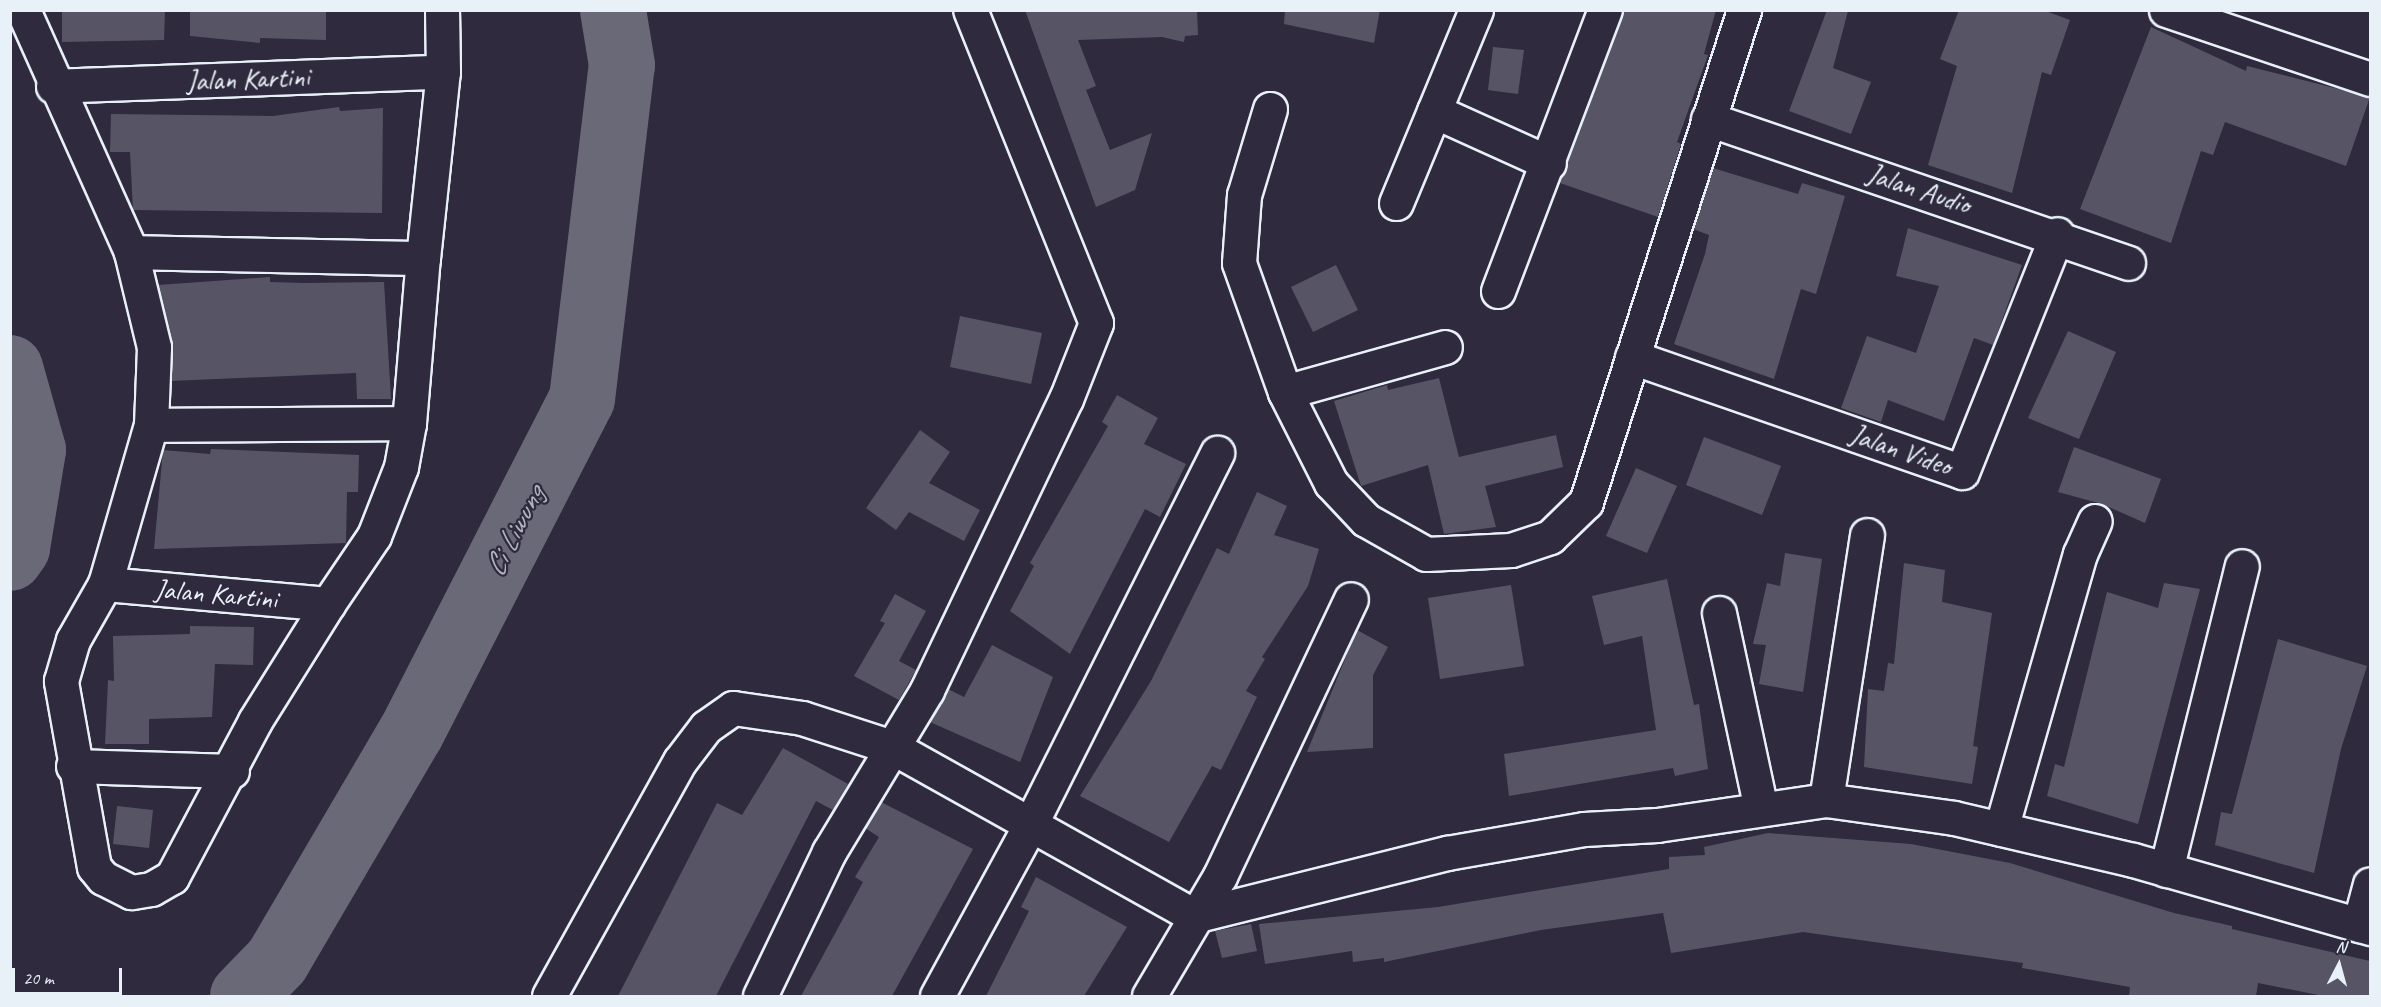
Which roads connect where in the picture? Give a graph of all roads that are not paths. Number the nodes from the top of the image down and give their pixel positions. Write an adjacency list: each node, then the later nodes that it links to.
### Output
1 (23, 10): 10 (street, Jalan Kartini)
2 (442, 10): 8 (street, Jalan Kartini)
3 (970, 10): 34 (street)
4 (1476, 10): 12 (street)
5 (1605, 10): 14 (street)
6 (1744, 10): 13 (street)
7 (2166, 10): 9 (street)
8 (443, 72): 10 (street, Jalan Kartini); 18 (street, Jalan Kartini)
9 (2370, 79)
10 (53, 86): 17 (street, Jalan Kartini)
11 (1270, 109): 23 (street)
12 (1434, 111): 14 (street); 15 (street)
13 (1708, 118): 16 (street, Jalan Audio); 22 (street)
14 (1549, 163): 20 (street)
15 (1396, 203)
16 (2057, 234): 19 (street, Jalan Audio); 22 (street, Jalan Video)
17 (131, 252): 18 (street); 25 (street, Jalan Kartini)
18 (423, 258): 24 (street, Jalan Kartini)
19 (2128, 263)
20 (1498, 291)
21 (1445, 347): 23 (street)
22 (1632, 357): 23 (street)
23 (1285, 392)
24 (409, 423): 25 (street); 32 (street, Jalan Kartini)
25 (151, 425): 30 (street, Jalan Kartini)
26 (1217, 453): 39 (street)
27 (2095, 520): 40 (street)
28 (1867, 535): 37 (street)
29 (2242, 566): 41 (street)
30 (105, 584): 32 (street, Jalan Kartini); 35 (street, Jalan Kartini)
31 (1351, 599): 43 (street)
32 (328, 604): 36 (street, Jalan Kartini)
33 (1719, 613): 38 (street)
34 (892, 747): 39 (street); 45 (street); 46 (street)
35 (73, 766): 36 (street); 36 (street, Jalan Kartini)
36 (232, 771)
37 (1826, 800): 38 (street); 40 (street)
38 (1761, 809): 43 (street)
39 (1029, 827): 43 (street); 47 (street)
40 (2001, 829): 41 (street)
41 (2166, 870): 44 (street)
42 (2370, 884): 44 (street)
43 (1194, 916): 48 (street)
44 (2365, 927)
45 (549, 996)
46 (760, 996)
47 (938, 996)
48 (1149, 996)

